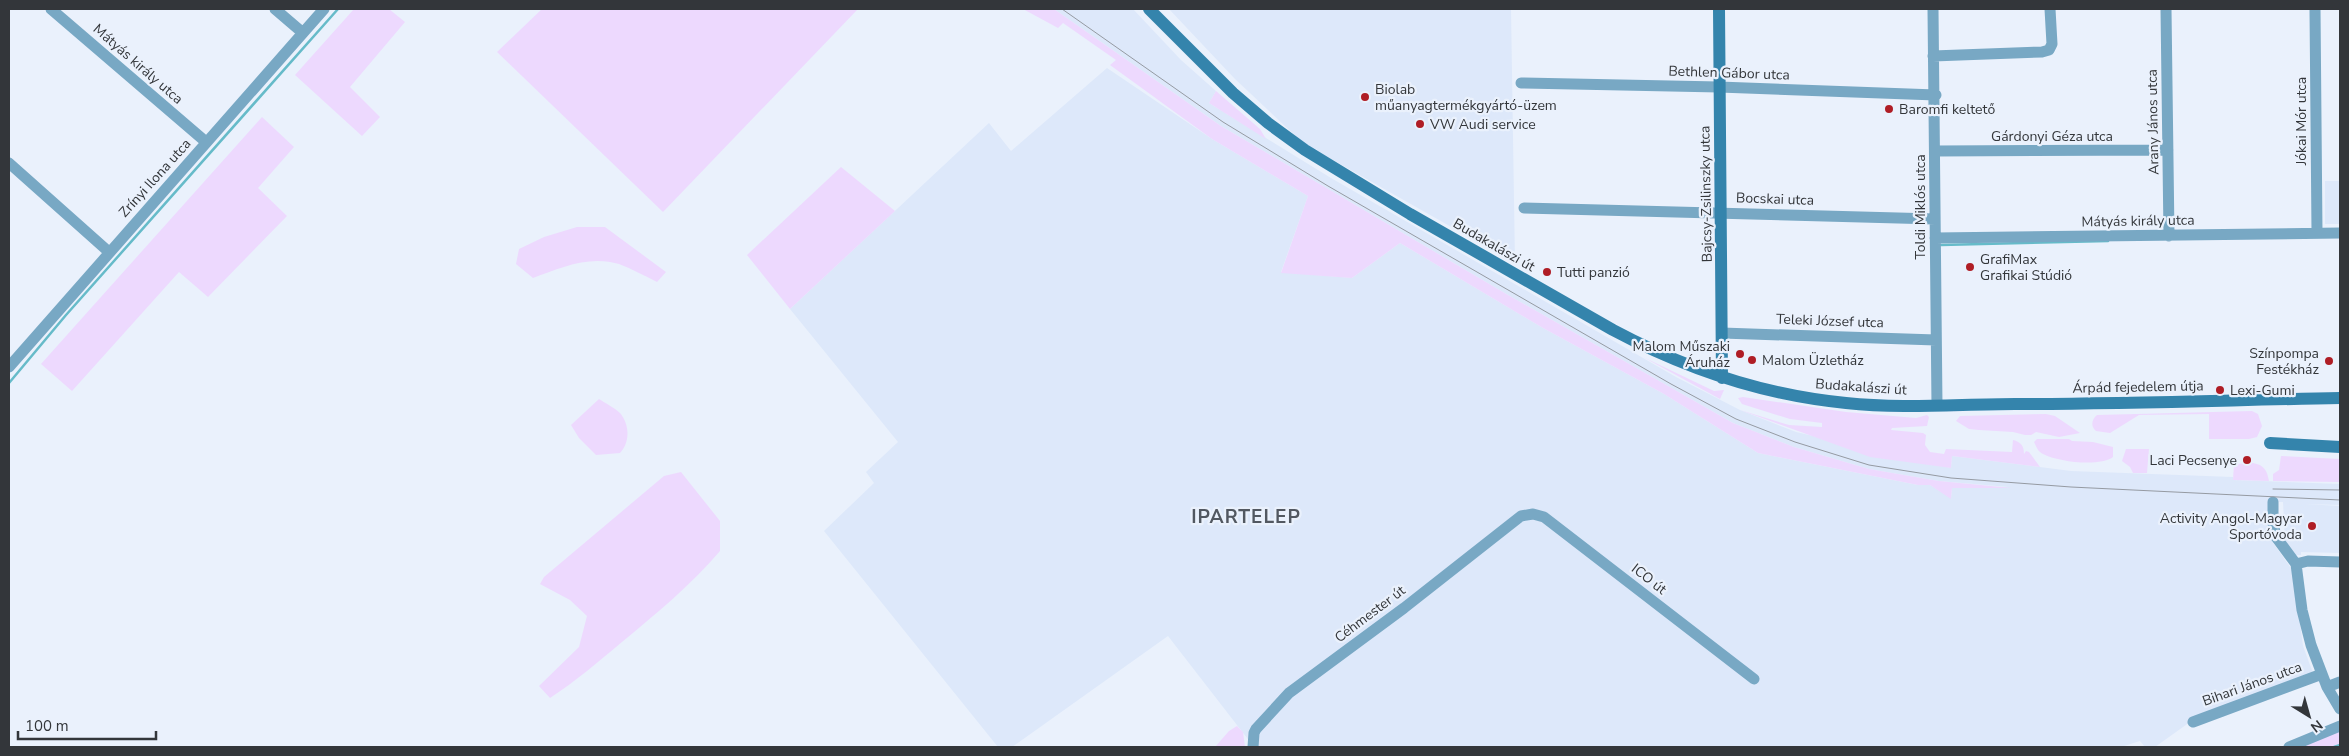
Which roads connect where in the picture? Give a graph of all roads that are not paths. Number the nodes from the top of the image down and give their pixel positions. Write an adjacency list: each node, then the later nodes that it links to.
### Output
1 (50, 9): 15 (street, Mátyás király utca)
2 (276, 9): 10 (street)
3 (324, 9): 10 (street, Zrínyi Ilona utca)
4 (1149, 9): 30 (main road, Budakalászi út)
5 (1719, 9): 13 (main road, Bajcsy-Zsilinszky utca)
6 (1933, 9): 11 (street, Toldi Miklós utca)
7 (2050, 9): 11 (street)
8 (2166, 9): 16 (street, Arany János utca)
9 (2315, 9): 22 (street, Jókai Mór utca)
10 (303, 33): 15 (street, Zrínyi Ilona utca)
11 (1933, 56): 14 (street, Toldi Miklós utca)
12 (1521, 83): 13 (street, Bethlen Gábor utca)
13 (1719, 87): 14 (street, Bethlen Gábor utca); 20 (main road, Bajcsy-Zsilinszky utca)
14 (1936, 95): 17 (street, Toldi Miklós utca)
15 (206, 142): 26 (street, Zrínyi Ilona utca)
16 (2168, 150): 17 (street, Gárdonyi Géza utca); 24 (street, Arany János utca)
17 (1936, 151): 21 (street, Toldi Miklós utca)
18 (9, 163): 26 (street)
19 (1524, 208): 20 (street, Bocskai utca)
20 (1721, 213): 21 (street, Bocskai utca); 27 (main road, Bajcsy-Zsilinszky utca)
21 (1935, 219): 25 (street, Toldi Miklós utca)
22 (2317, 232): 23 (street, Mátyás király utca); 24 (street, Mátyás király utca)
23 (2340, 233)
24 (2169, 236): 25 (street, Mátyás király utca)
25 (1935, 238): 28 (street, Toldi Miklós utca)
26 (109, 252): 29 (street, Zrínyi Ilona utca)
27 (1722, 333): 28 (street, Teleki József utca); 30 (main road, Bajcsy-Zsilinszky utca)
28 (1936, 340): 32 (street, Toldi Miklós utca)
29 (10, 363)
30 (1722, 378): 32 (main road, Budakalászi út)
31 (2340, 398): 32 (main road, Árpád fejedelem útja)
32 (1937, 405)
33 (2270, 443): 34 (main road)
34 (2340, 447)
35 (2273, 502): 38 (street, Bihari János utca)
36 (1521, 516): 40 (street, ICO út); 46 (street, Céhmester út)
37 (2340, 562): 38 (street)
38 (2296, 564): 39 (street, Bihari János utca)
39 (2322, 674): 42 (street, Bihari János utca); 44 (street, Bihari János utca)
40 (1754, 679)
41 (2340, 682): 42 (street)
42 (2327, 687): 43 (street, Bihari János utca)
43 (2340, 709)
44 (2193, 722)
45 (2340, 726): 47 (street)
46 (1254, 747)
47 (2289, 747)

